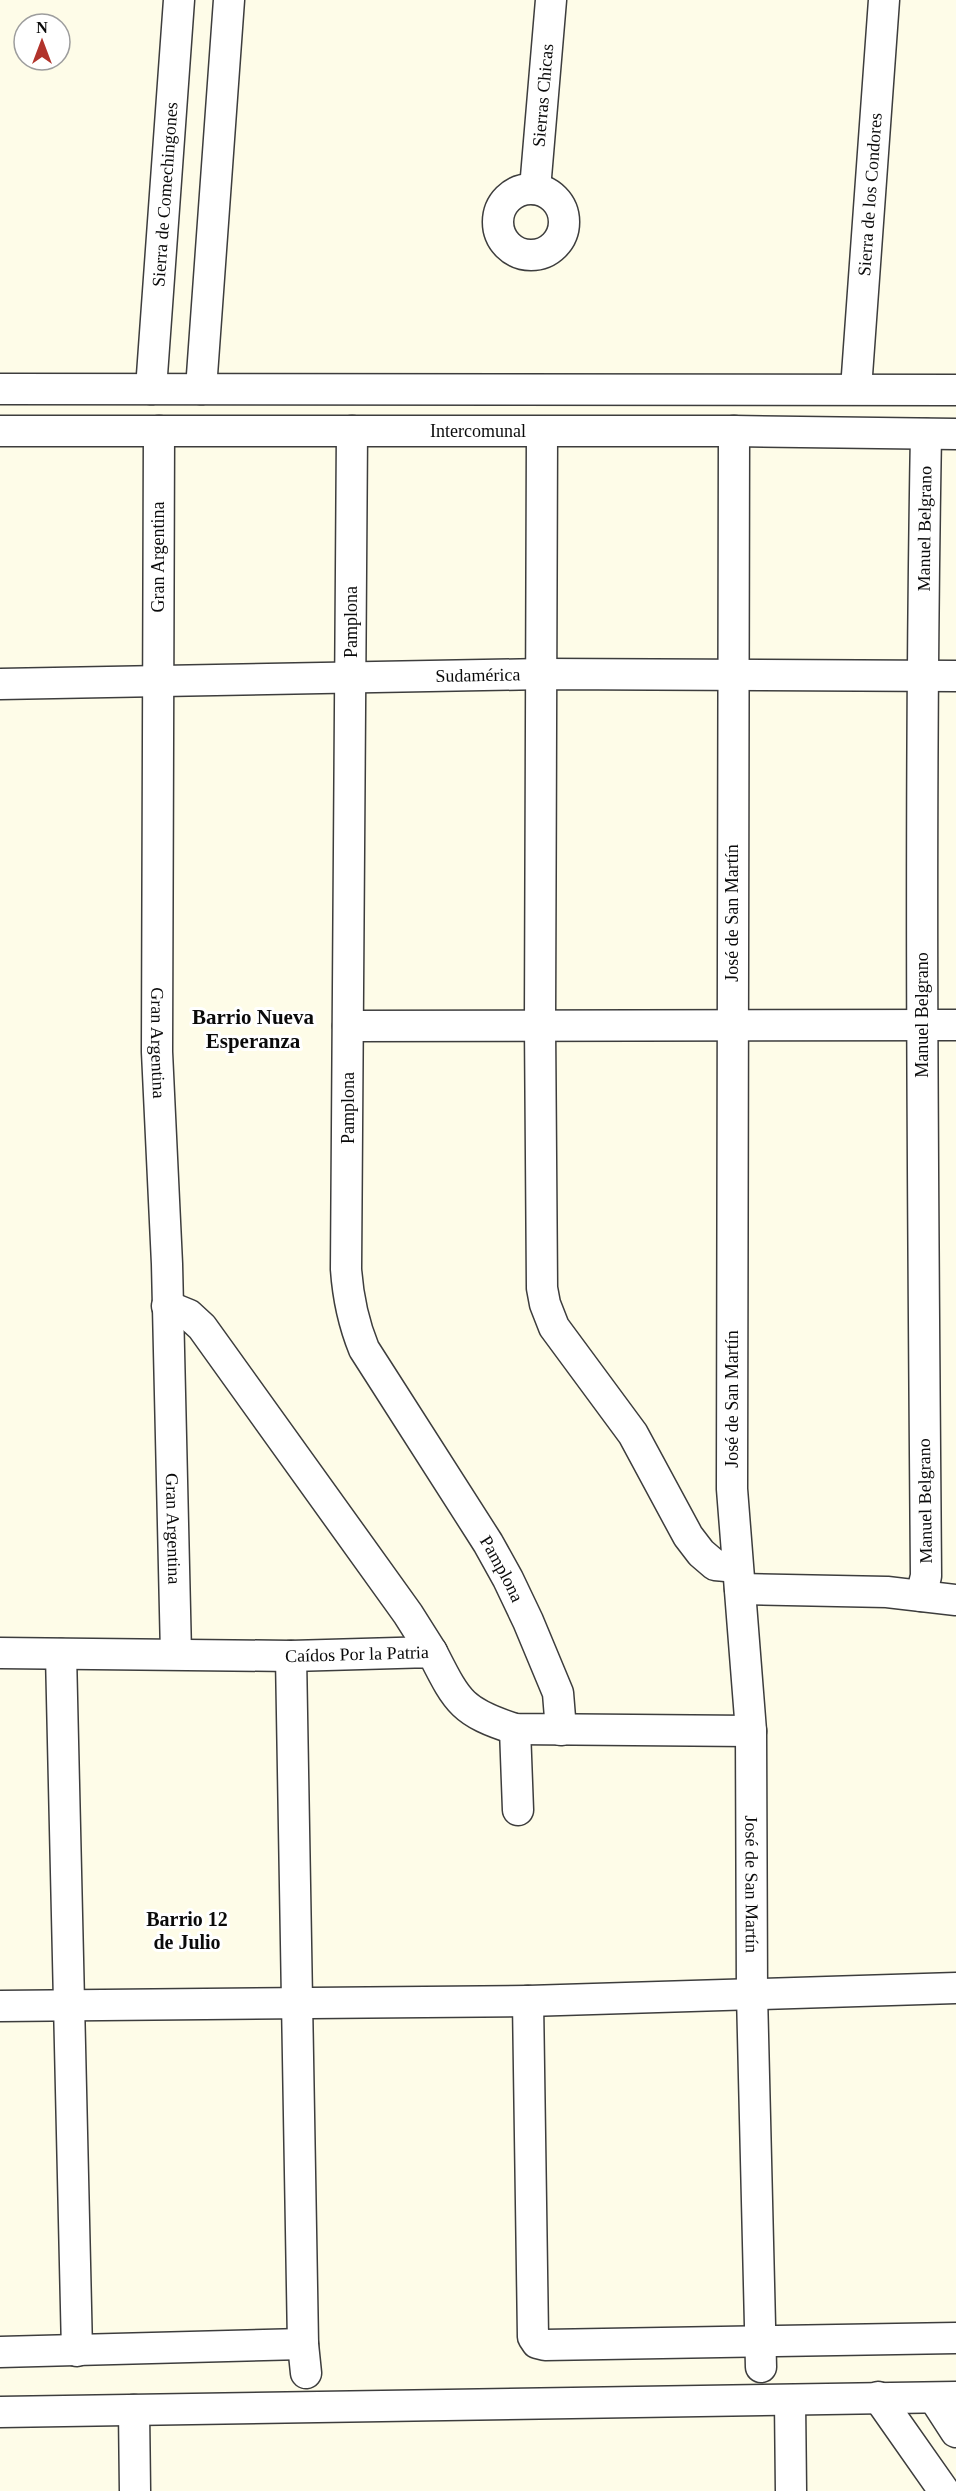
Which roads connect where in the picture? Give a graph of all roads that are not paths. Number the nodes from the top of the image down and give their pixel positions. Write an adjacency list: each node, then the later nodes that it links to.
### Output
1 (179, 0): 7 (street, Sierra de Comechingones)
2 (229, 0): 8 (street)
3 (551, 0): 5 (street, Sierras Chicas)
4 (884, 0): 9 (street, Sierra de los Condores)
5 (535, 189)
6 (0, 389): 7 (street)
7 (151, 389): 8 (street)
8 (201, 389): 9 (street)
9 (856, 389): 10 (street)
10 (956, 390)
11 (734, 430): 15 (street, Intercomunal); 16 (street, Intercomunal); 19 (street, José de San Martín)
12 (0, 431): 13 (street, Intercomunal)
13 (159, 431): 14 (street, Intercomunal); 23 (street, Gran Argentina)
14 (352, 431): 15 (street, Intercomunal); 22 (street, Pamplona)
15 (542, 432): 18 (street)
16 (926, 434): 17 (street, Intercomunal); 20 (street, Manuel Belgrano)
17 (956, 434)
18 (543, 674): 19 (street, Sudamérica); 22 (street, Sudamérica); 26 (street)
19 (732, 675): 20 (street, Sudamérica); 25 (street, José de San Martín)
20 (921, 676): 21 (street, Sudamérica); 27 (street, Manuel Belgrano)
21 (956, 676)
22 (350, 678): 23 (street, Sudamérica); 29 (street, Pamplona)
23 (157, 682): 24 (street, Sudamérica); 30 (street, Gran Argentina)
24 (0, 684)
25 (732, 1024): 26 (street); 27 (street); 31 (street, José de San Martín)
26 (540, 1025): 29 (street); 31 (street)
27 (921, 1025): 28 (street); 32 (street, Manuel Belgrano)
28 (956, 1025)
29 (348, 1026): 40 (street, Pamplona)
30 (167, 1306): 34 (street); 37 (street, Gran Argentina)
31 (738, 1578): 32 (street); 41 (street, José de San Martín)
32 (921, 1596): 33 (street)
33 (956, 1600)
34 (432, 1652): 38 (street, Caídos Por la Patria); 39 (street, Caídos Por la Patria)
35 (0, 1653): 36 (street, Caídos Por la Patria)
36 (61, 1654): 37 (street, Caídos Por la Patria); 48 (street)
37 (176, 1654): 38 (street, Caídos Por la Patria)
38 (291, 1656): 46 (street)
39 (515, 1729): 40 (street, Caídos Por la Patria); 42 (street)
40 (561, 1730): 41 (street, Caídos Por la Patria)
41 (751, 1731): 44 (street, José de San Martín)
42 (518, 1810)
43 (956, 1988): 44 (street)
44 (752, 1994): 45 (street); 53 (street, José de San Martín)
45 (528, 2001): 46 (street); 53 (street)
46 (296, 2004): 48 (street); 50 (street)
47 (0, 2006): 48 (street)
48 (69, 2006): 51 (street)
49 (956, 2338): 53 (street)
50 (303, 2344): 51 (street); 54 (street)
51 (77, 2351): 52 (street)
52 (0, 2352)
53 (761, 2354)
54 (306, 2373)
55 (879, 2397): 56 (street); 57 (street); 63 (street)
56 (945, 2397): 60 (street)
57 (790, 2402): 58 (street); 62 (street)
58 (134, 2410): 59 (street); 61 (street)
59 (0, 2412)
60 (956, 2432)
61 (135, 2491)
62 (791, 2491)
63 (944, 2491)

